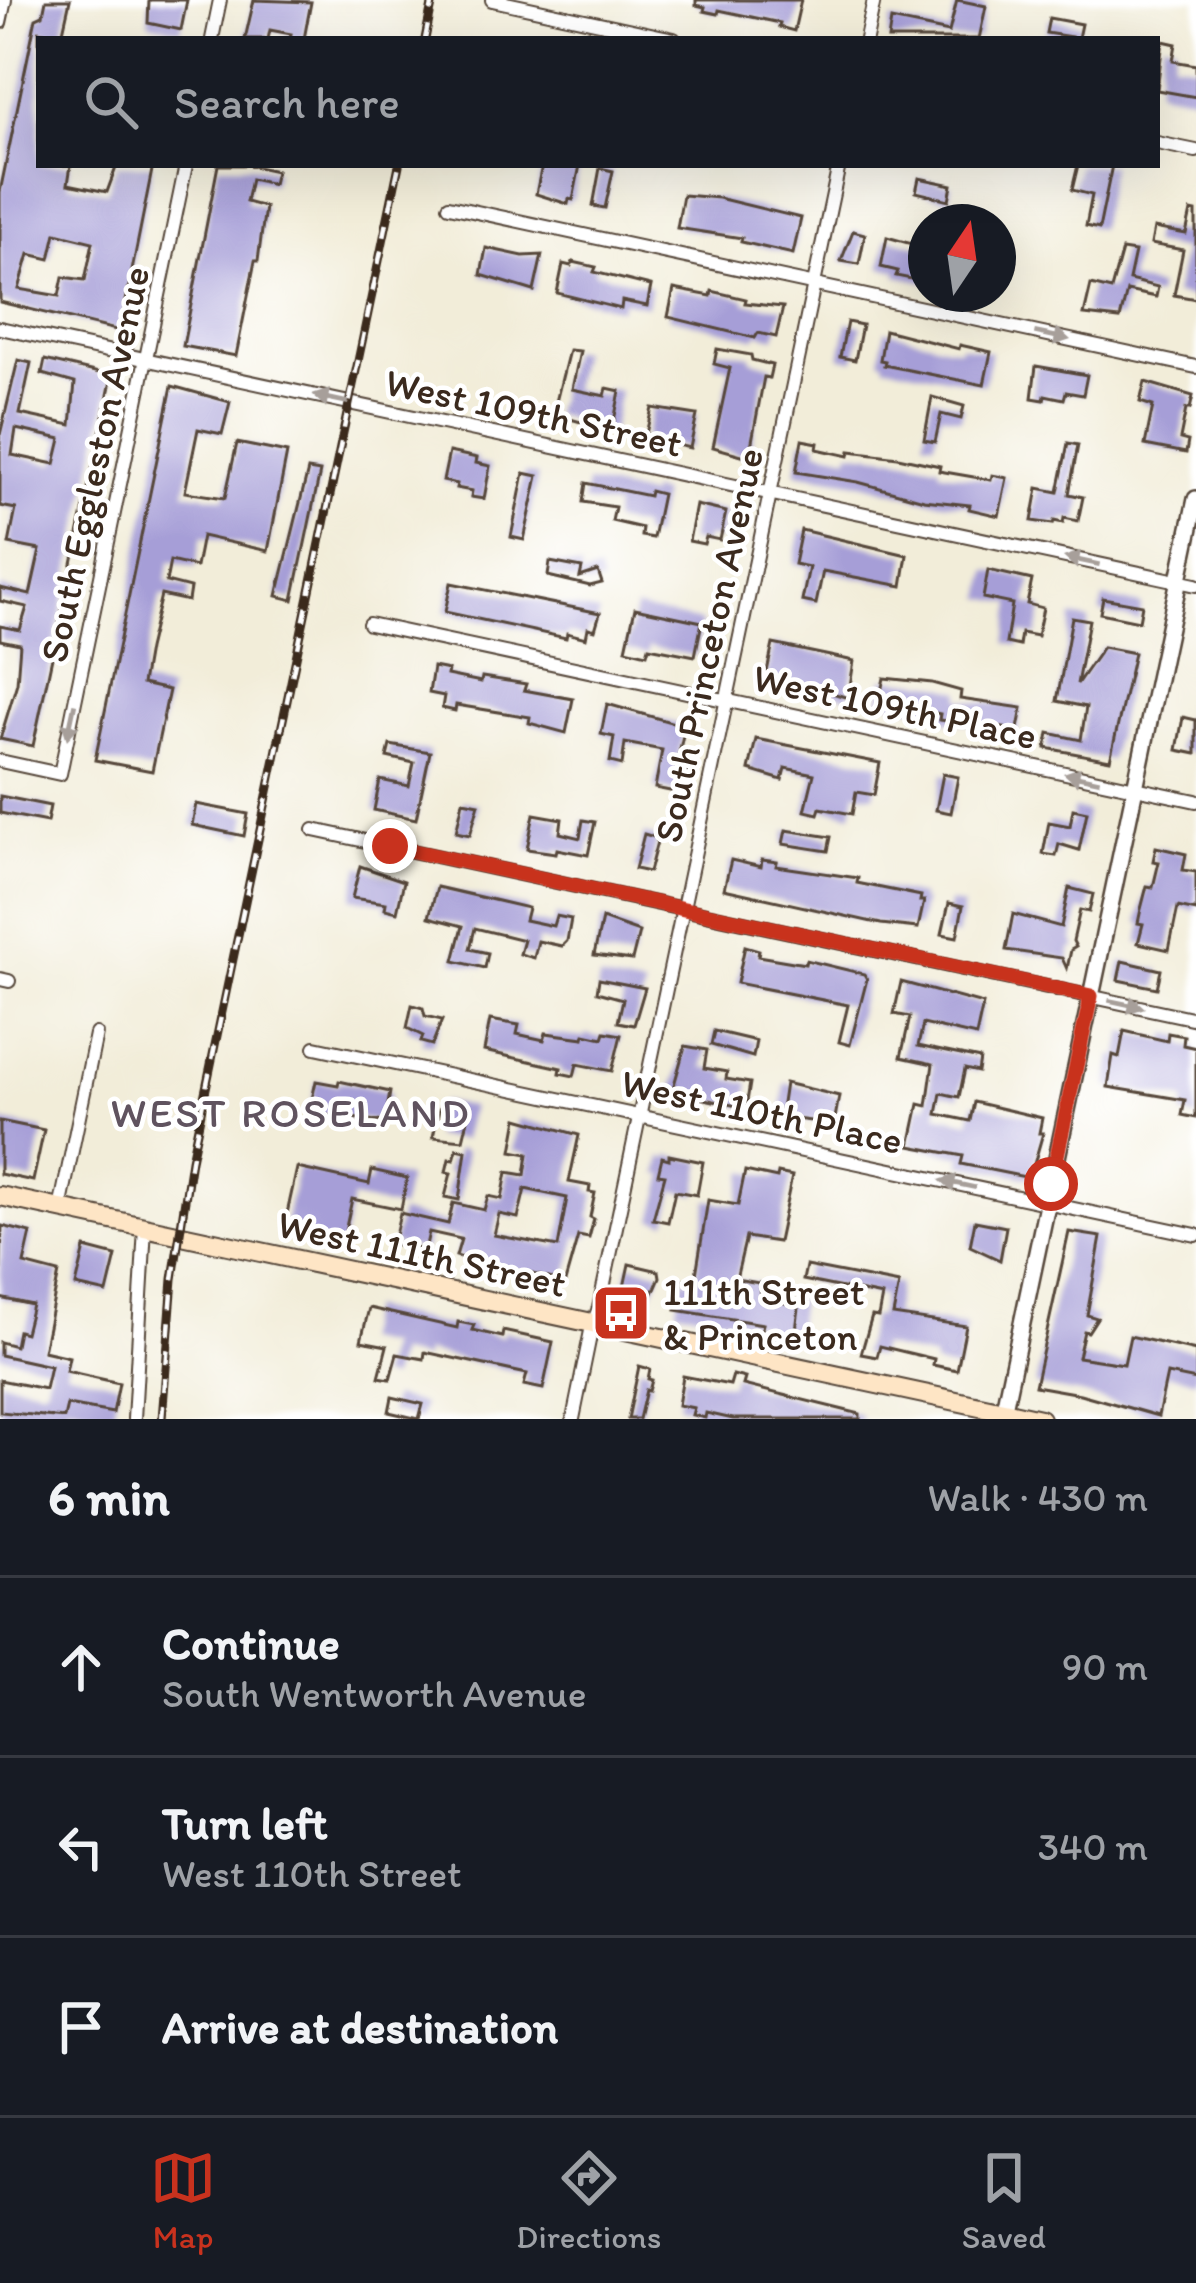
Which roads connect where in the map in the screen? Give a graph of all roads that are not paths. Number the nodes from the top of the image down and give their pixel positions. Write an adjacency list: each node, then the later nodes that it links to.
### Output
1 (5, 0): 5 (street)
2 (220, 0): 6 (street)
3 (492, 0): 7 (street)
4 (874, 0): 8 (street)
5 (0, 23)
6 (213, 36)
7 (660, 36)
8 (867, 36)
9 (1160, 144): 10 (street)
10 (1196, 152)
11 (185, 168): 16 (street, South Eggleston Avenue)
12 (838, 168): 14 (street, South Princeton Avenue)
13 (449, 206): 14 (street)
14 (814, 285): 17 (street, one-way to 17); 18 (street, South Princeton Avenue)
15 (0, 328): 16 (street, West 109th Street)
16 (146, 360): 18 (street, West 109th Street, one-way to 16); 23 (street, South Eggleston Avenue, one-way to 23)
17 (1196, 367)
18 (770, 494): 20 (street, West 109th Street, one-way to 18); 22 (street, South Princeton Avenue)
19 (1196, 499): 20 (street)
20 (1187, 583): 24 (street)
21 (369, 624): 22 (street, West 109th Place)
22 (727, 700): 24 (street, West 109th Place, one-way to 22); 27 (street, South Princeton Avenue)
23 (0, 761)
24 (1135, 788): 25 (street, West 109th Place); 28 (street)
25 (1196, 801)
26 (314, 830): 27 (street)
27 (683, 908): 28 (street); 32 (street, South Princeton Avenue)
28 (1091, 996): 29 (street, one-way to 29); 34 (street)
29 (1196, 1018)
30 (96, 1034): 35 (street)
31 (315, 1047): 32 (street, West 110th Place)
32 (640, 1115): 34 (street, West 110th Place, one-way to 32); 38 (street, South Princeton Avenue)
33 (0, 1196): 35 (main road, West 111th Street)
34 (1047, 1203): 37 (street, West 110th Place); 39 (street)
35 (60, 1209): 36 (main road, West 111th Street)
36 (145, 1227): 38 (main road, West 111th Street); 40 (street)
37 (1196, 1235)
38 (593, 1323): 39 (main road, West 111th Street); 41 (street, South Princeton Avenue)
39 (1002, 1415): 42 (main road, West 111th Street)
40 (134, 1419)
41 (572, 1419)
42 (1040, 1419)

